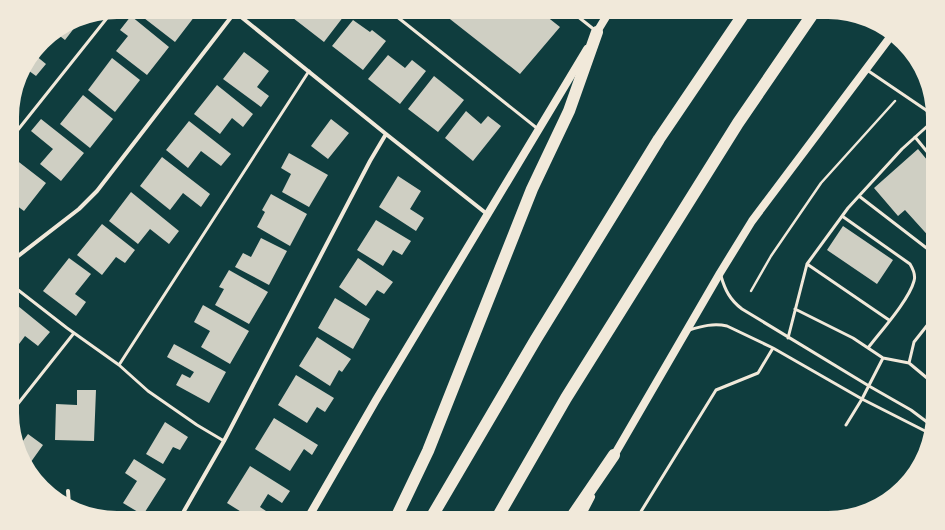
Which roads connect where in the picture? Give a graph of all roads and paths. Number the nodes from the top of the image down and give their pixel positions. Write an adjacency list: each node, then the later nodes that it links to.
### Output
1 (230, 19): 25 (street)
2 (244, 19): 12 (street)
3 (400, 19): 17 (lane)
4 (581, 19): 9 (lane)
5 (605, 19): 9 (main road)
6 (740, 19): 55 (highway)
7 (809, 19): 56 (highway)
8 (106, 20): 15 (lane)
9 (597, 32): 17 (main road); 54 (highway)
10 (888, 39): 11 (main road)
11 (866, 70): 14 (lane); 27 (main road)
12 (309, 71): 18 (street); 40 (lane)
13 (895, 101): 29 (path)
14 (926, 110)
15 (19, 128)
16 (926, 128): 19 (lane)
17 (538, 129): 22 (main road)
18 (386, 134): 22 (street); 48 (street)
19 (915, 138): 20 (lane); 21 (lane)
20 (926, 151)
21 (859, 196): 23 (lane); 24 (lane)
22 (487, 214): 53 (main road)
23 (842, 216): 26 (lane); 31 (lane)
24 (926, 249)
25 (19, 255)
26 (807, 264): 30 (lane); 31 (lane)
27 (720, 273): 33 (main road); 35 (lane)
28 (19, 291): 34 (lane)
29 (751, 292)
30 (795, 309): 35 (lane); 37 (lane)
31 (889, 320): 37 (lane)
32 (926, 327): 39 (lane)
33 (686, 331): 36 (lane); 49 (main road)
34 (74, 333): 40 (lane); 44 (lane)
35 (788, 338): 42 (lane)
36 (773, 348): 43 (lane); 59 (lane)
37 (868, 348): 38 (lane)
38 (883, 358): 39 (lane); 42 (lane)
39 (909, 363): 41 (lane)
40 (119, 365): 48 (lane)
41 (926, 377)
42 (869, 386): 43 (lane); 45 (lane)
43 (862, 399): 46 (lane); 47 (lane)
44 (19, 402)
45 (926, 421)
46 (846, 425)
47 (924, 431)
48 (224, 441): 52 (street)
49 (614, 455): 57 (highway); 58 (main road)
50 (68, 491): 51 (street)
51 (69, 498)
52 (184, 511)
53 (312, 511)
54 (399, 511)
55 (434, 511)
56 (500, 511)
57 (576, 511)
58 (584, 511)
59 (641, 511)

